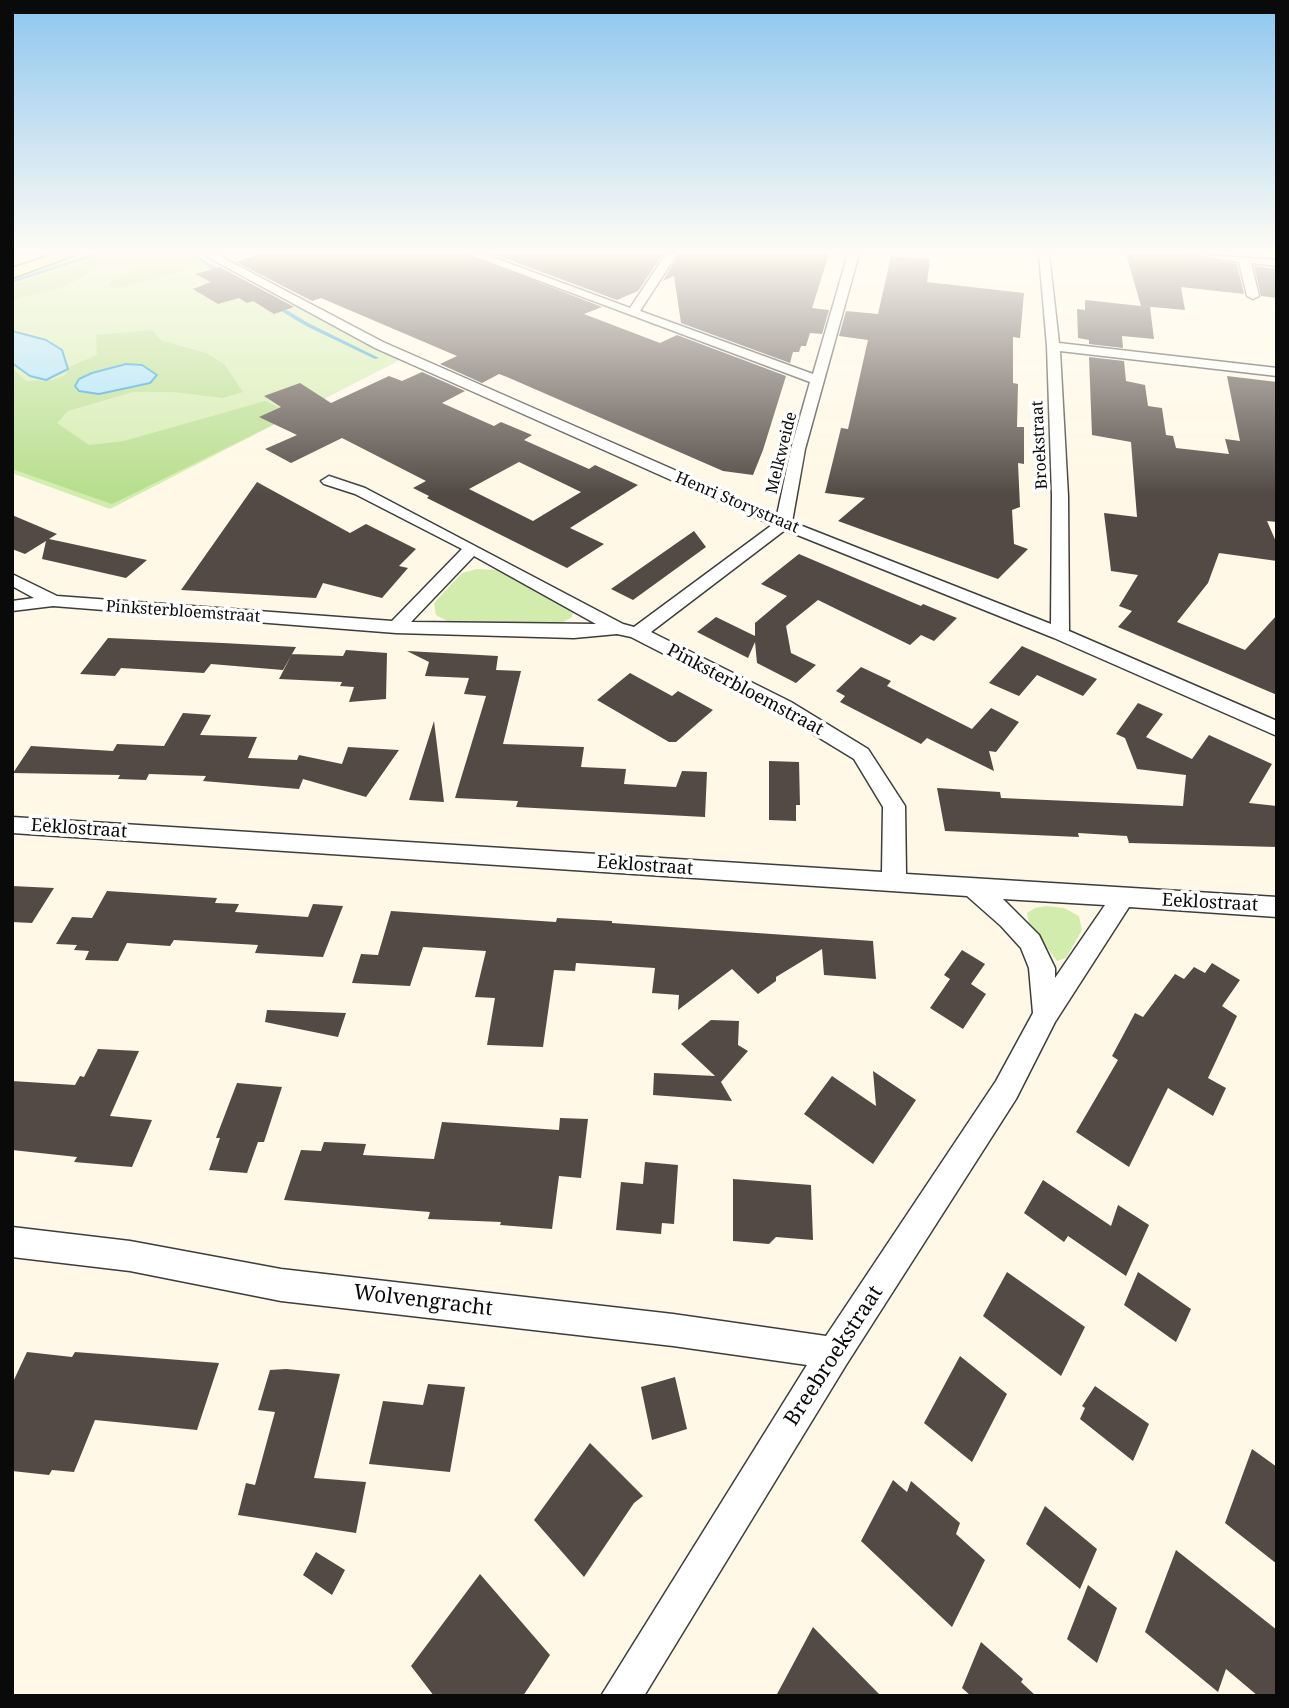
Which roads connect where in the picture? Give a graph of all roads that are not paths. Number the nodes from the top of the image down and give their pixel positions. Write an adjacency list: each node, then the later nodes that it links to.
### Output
1 (358, 334): 9 (street, Henri Storystraat)
2 (687, 334): 7 (street)
3 (832, 334): 7 (street, Melkweide)
4 (1052, 334): 5 (street, Broekstraat)
5 (1053, 346): 6 (street); 17 (street, Broekstraat)
6 (1277, 372)
7 (819, 381): 9 (street, Melkweide)
8 (329, 481): 10 (street, Pinksterbloemstraat)
9 (783, 524): 16 (street); 17 (street, Henri Storystraat)
10 (472, 548): 14 (street); 15 (street, Pinksterbloemstraat)
11 (12, 579): 12 (street, Pinksterbloemstraat)
12 (53, 601): 13 (street, Pinksterbloemstraat); 14 (street, Pinksterbloemstraat)
13 (12, 606)
14 (396, 627): 15 (street, Pinksterbloemstraat)
15 (617, 628): 16 (street, Pinksterbloemstraat)
16 (636, 633): 20 (street, Pinksterbloemstraat)
17 (1060, 634): 18 (street, Henri Storystraat)
18 (1277, 729)
19 (12, 825): 20 (street, Eeklostraat)
20 (894, 882): 21 (street, Eeklostraat)
21 (975, 889): 22 (street, Eeklostraat); 24 (street)
22 (1123, 897): 23 (street, Eeklostraat); 24 (street, Breebroekstraat)
23 (1277, 907)
24 (1046, 1014): 26 (street, Breebroekstraat)
25 (12, 1242): 26 (street, Wolvengracht)
26 (834, 1353): 27 (street, Breebroekstraat)
27 (621, 1696)

